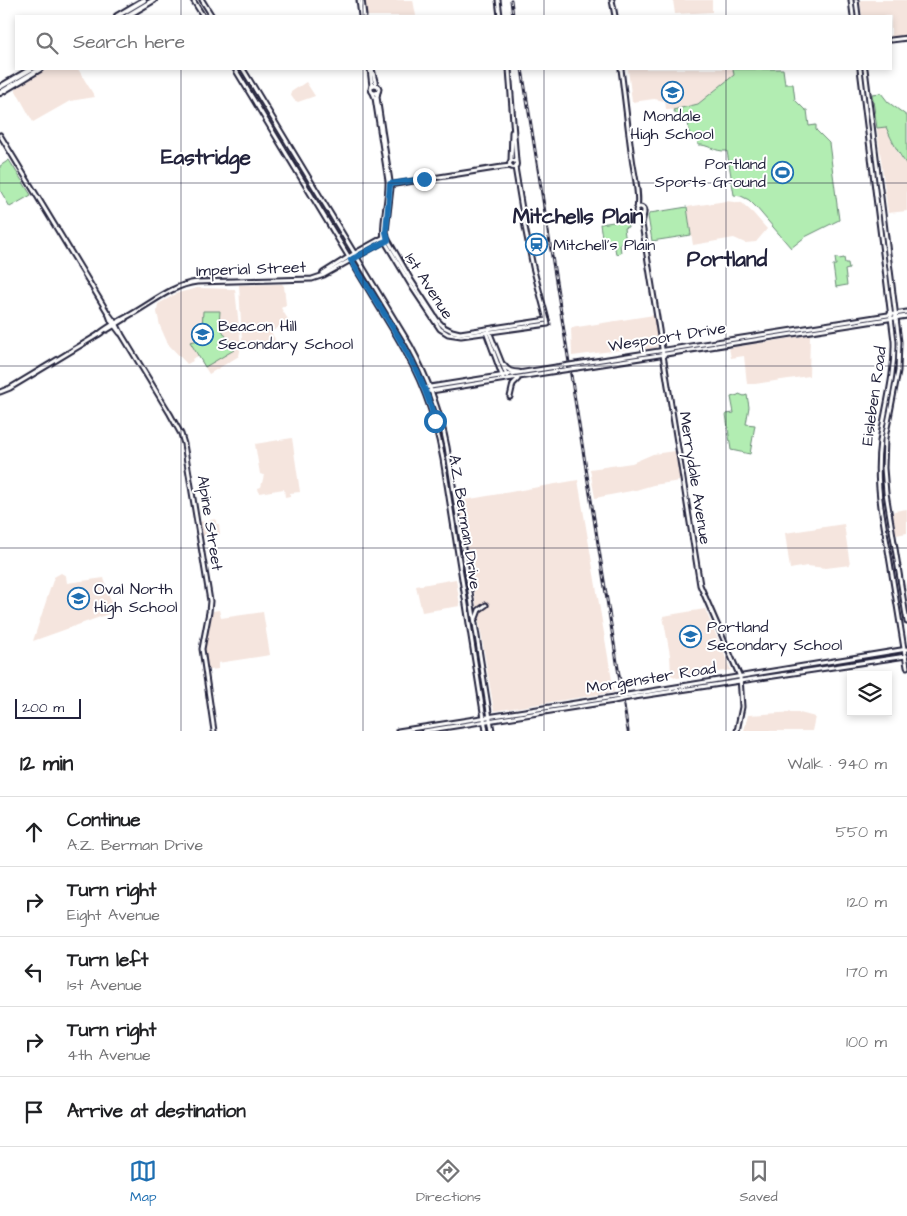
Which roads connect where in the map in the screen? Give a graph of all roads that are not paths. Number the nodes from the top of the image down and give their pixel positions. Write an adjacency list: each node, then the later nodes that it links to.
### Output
1 (144, 0): 10 (main road)
2 (154, 0): 11 (main road)
3 (193, 0): 12 (main road)
4 (202, 0): 13 (main road)
5 (360, 0): 14 (main road)
6 (498, 0): 15 (main road)
7 (612, 0): 16 (main road)
8 (851, 0): 17 (main road)
9 (856, 0): 18 (main road)
10 (119, 15)
11 (128, 15)
12 (202, 15)
13 (211, 15)
14 (363, 15)
15 (500, 15)
16 (615, 15)
17 (853, 15)
18 (858, 15)
19 (907, 38): 20 (main road)
20 (892, 40)
21 (29, 70): 31 (main road)
22 (38, 70): 33 (main road)
23 (236, 70): 44 (main road, A.Z. Berman Drive)
24 (244, 70): 43 (main road, A.Z. Berman Drive)
25 (371, 70): 30 (main road)
26 (509, 70): 36 (main road)
27 (621, 70): 38 (main road)
28 (860, 70): 46 (main road, Eisleben Road)
29 (865, 70): 46 (main road, Eisleben Road)
30 (374, 86): 32 (main road); 34 (main road)
31 (0, 88)
32 (378, 92): 34 (main road); 37 (main road)
33 (0, 93)
34 (373, 93): 37 (main road)
35 (0, 135): 48 (main road, Alpine Street)
36 (513, 163): 37 (main road); 49 (main road, 1st Avenue)
37 (389, 184): 42 (main road)
38 (639, 208): 39 (main road); 40 (main road)
39 (638, 214): 40 (main road); 41 (main road, Merrydale Avenue)
40 (644, 214): 41 (main road, Merrydale Avenue)
41 (642, 221): 50 (main road, Merrydale Avenue)
42 (386, 238): 43 (main road, Imperial Street); 49 (main road, 1st Avenue)
43 (356, 255): 44 (main road, Imperial Street); 56 (main road, A.Z. Berman Drive)
44 (350, 258): 48 (main road, Imperial Street); 57 (main road, A.Z. Berman Drive)
45 (907, 312): 46 (main road, Wespoort Drive)
46 (894, 316): 47 (main road, Wespoort Drive); 50 (main road, Wespoort Drive); 62 (main road, Eisleben Road); 63 (main road, Eisleben Road)
47 (907, 316)
48 (115, 324): 58 (main road, Imperial Street); 71 (main road, Alpine Street)
49 (487, 331): 51 (main road); 55 (main road)
50 (663, 352): 52 (main road, Wespoort Drive, bridge); 66 (main road, Merrydale Avenue)
51 (500, 358): 53 (main road); 55 (main road)
52 (556, 369): 53 (main road, Wespoort Drive); 54 (main road, Wespoort Drive)
53 (530, 371): 55 (main road, Wespoort Drive)
54 (521, 377): 55 (main road, Wespoort Drive); 59 (main road)
55 (505, 378): 56 (main road, Wespoort Drive)
56 (431, 389): 57 (main road, Wespoort Drive); 61 (main road, A.Z. Berman Drive)
57 (424, 390): 70 (main road, A.Z. Berman Drive)
58 (0, 392)
59 (510, 396)
60 (486, 605): 61 (main road)
61 (475, 622): 69 (main road, A.Z. Berman Drive)
62 (907, 622)
63 (906, 649): 64 (main road, Eisleben Road); 66 (main road, Morgenster Road)
64 (906, 656): 65 (main road, Eisleben Road); 67 (main road, Morgenster Road)
65 (907, 667)
66 (740, 677): 67 (main road, Merrydale Avenue); 68 (main road, Morgenster Road)
67 (740, 682): 68 (main road, Morgenster Road); 76 (main road, Merrydale Avenue)
68 (628, 697): 69 (main road, Morgenster Road, bridge)
69 (490, 719): 70 (main road, Morgenster Road); 75 (main road, A.Z. Berman Drive)
70 (484, 720): 72 (main road, Morgenster Road); 73 (main road, Morgenster Road); 74 (main road, A.Z. Berman Drive)
71 (214, 731)
72 (398, 731)
73 (424, 731)
74 (486, 731)
75 (492, 731)
76 (737, 731)

